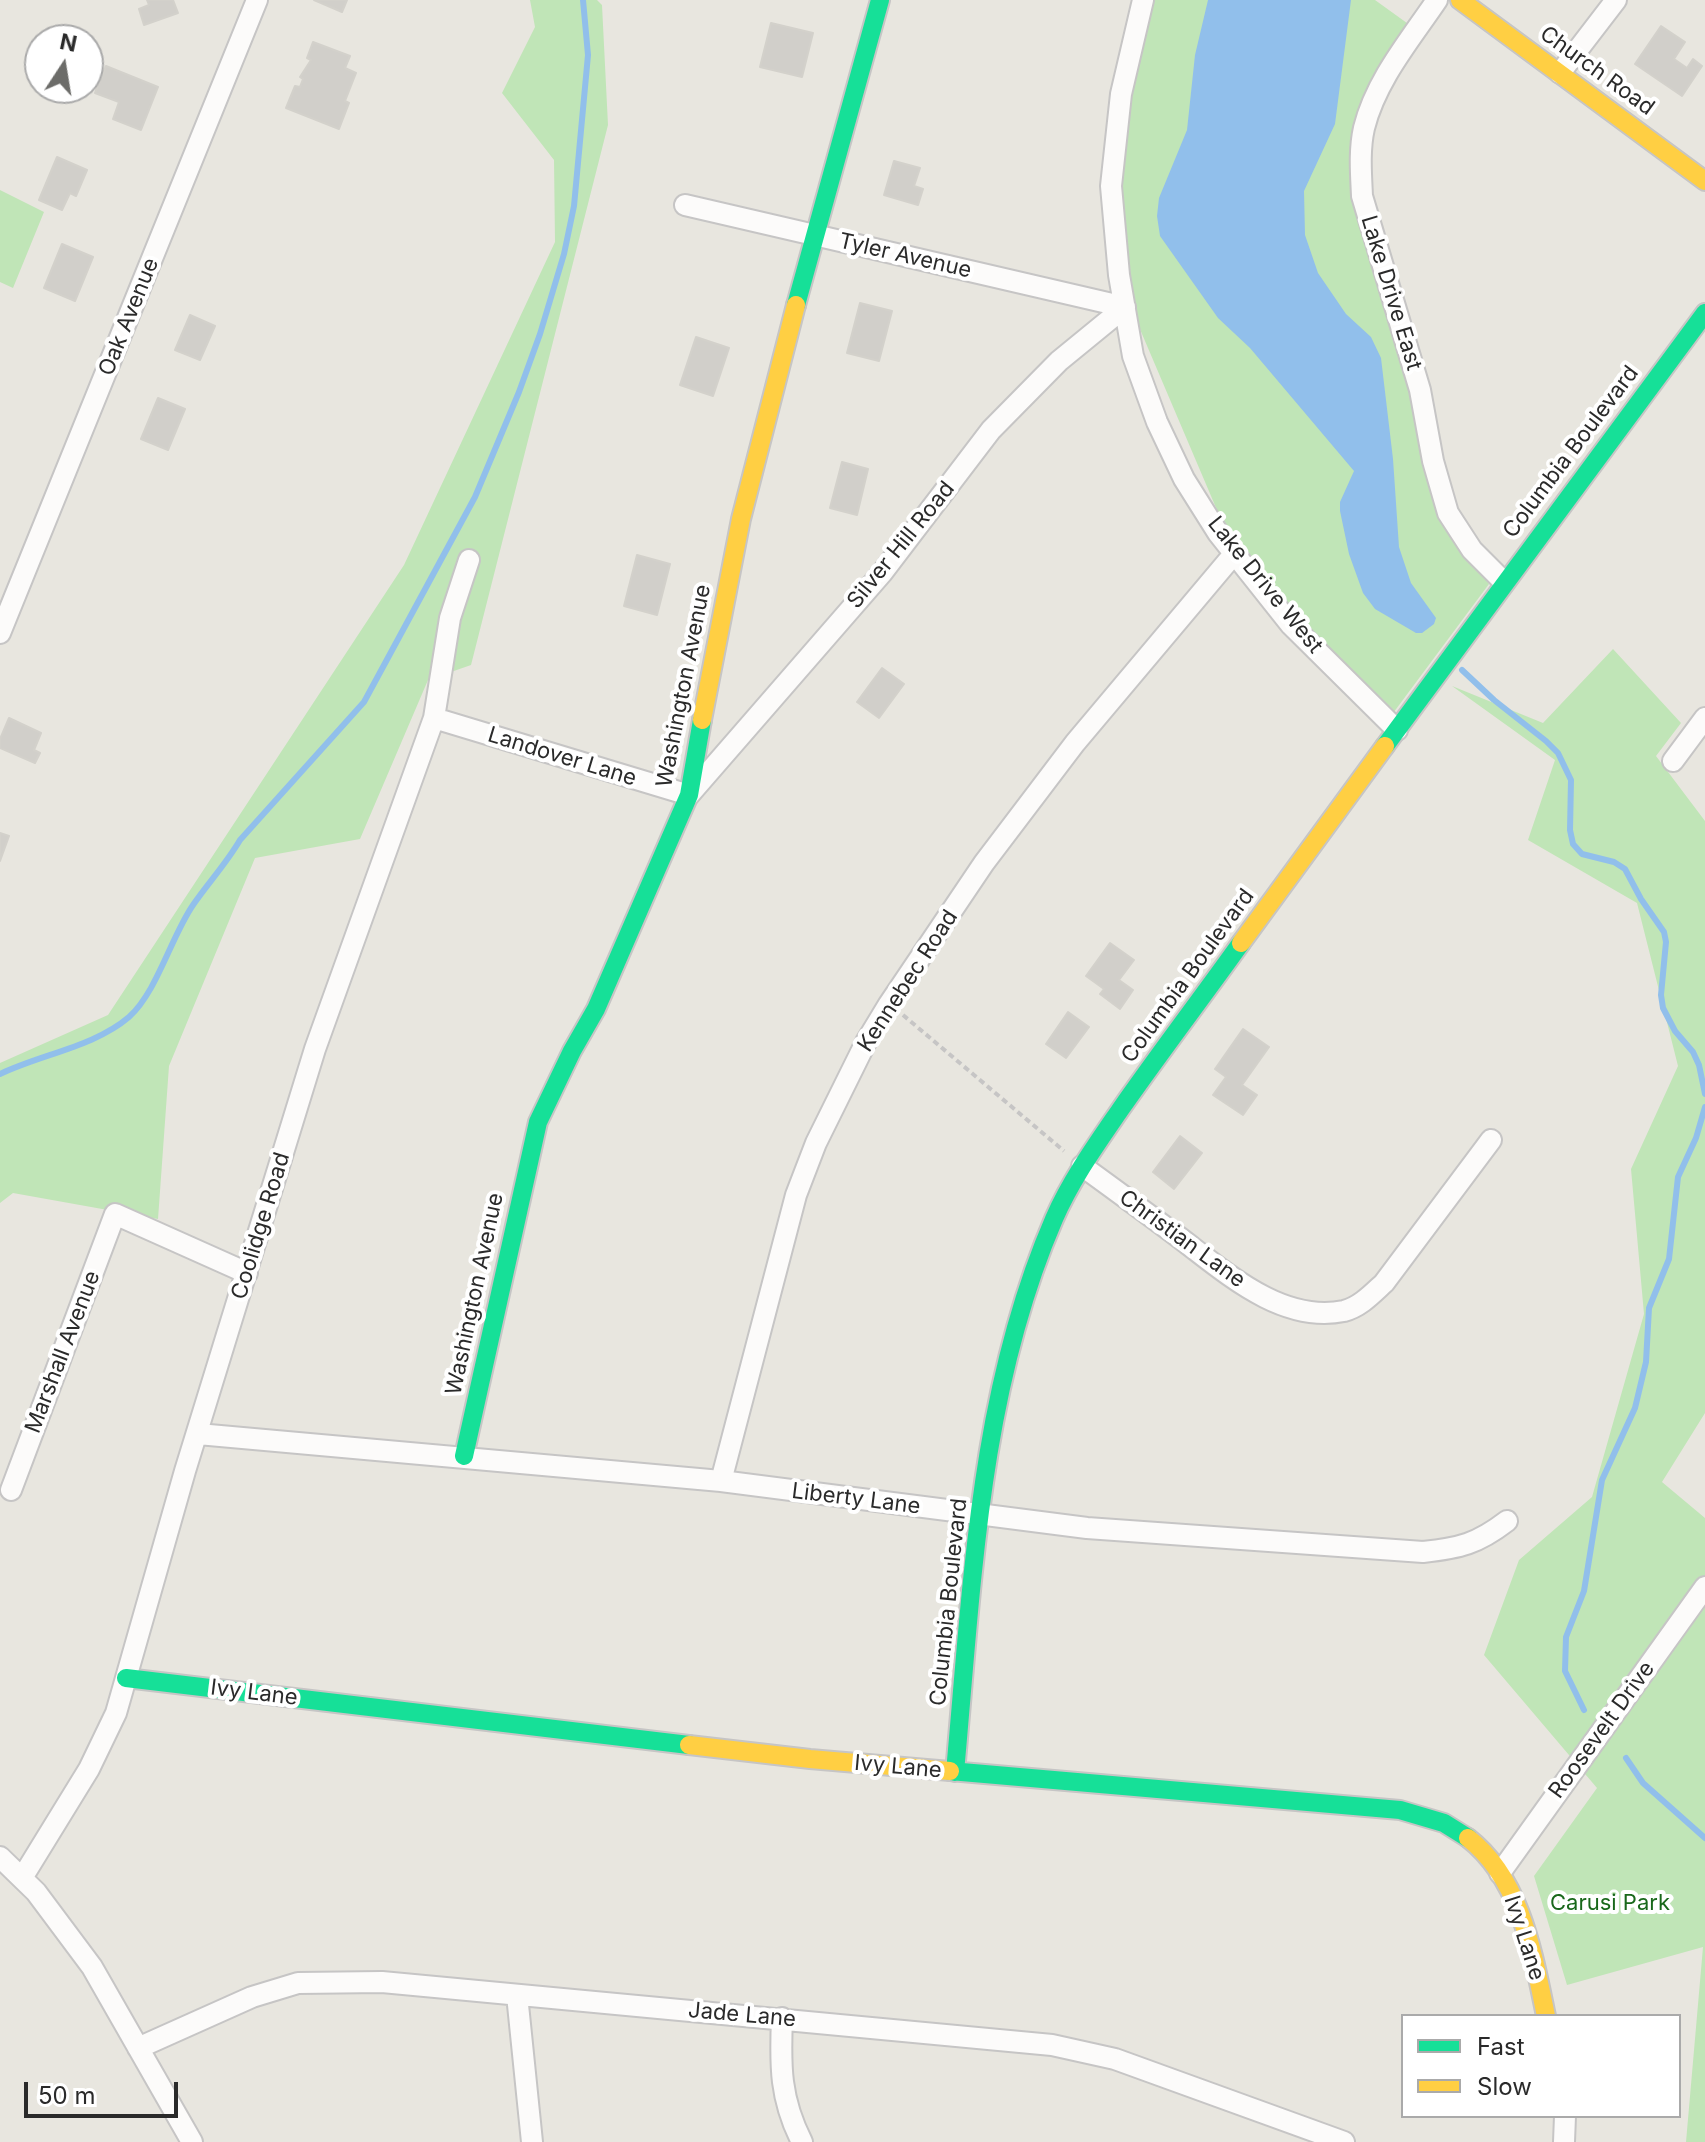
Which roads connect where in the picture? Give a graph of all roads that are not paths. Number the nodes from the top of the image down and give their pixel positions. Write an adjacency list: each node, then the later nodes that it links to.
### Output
1 (257, 0): 16 (street, Oak Avenue)
2 (880, 0): 10 (street, Washington Avenue)
3 (1143, 0): 11 (street, Lake Drive West)
4 (1437, 0): 15 (street, Lake Drive East)
5 (1460, 0): 7 (street, Church Road)
6 (1616, 0): 7 (street)
7 (1560, 73): 8 (street, Church Road)
8 (1705, 181)
9 (685, 205): 10 (street, Tyler Avenue)
10 (814, 235): 11 (street, Tyler Avenue); 21 (street, Washington Avenue)
11 (1125, 307): 13 (street, Lake Drive West); 21 (street, Silver Hill Road)
12 (1705, 313): 15 (street, Columbia Boulevard)
13 (1234, 554): 19 (street, Lake Drive West); 27 (street, Kennebec Road)
14 (469, 560): 17 (street, Coolidge Road)
15 (1504, 582): 19 (street, Columbia Boulevard)
16 (0, 633)
17 (434, 718): 21 (street, Landover Lane); 24 (street, Coolidge Road)
18 (1705, 718): 20 (street)
19 (1397, 730): 23 (street, Columbia Boulevard)
20 (1673, 761)
21 (689, 795): 26 (street, Washington Avenue)
22 (1491, 1140): 23 (street, Christian Lane)
23 (1082, 1166): 29 (street, Columbia Boulevard)
24 (247, 1273): 25 (street, Coolidge Road); 28 (street, Marshall Avenue)
25 (198, 1434): 26 (street, Liberty Lane); 32 (street, Coolidge Road)
26 (464, 1456): 27 (street, Liberty Lane)
27 (721, 1481): 29 (street, Liberty Lane)
28 (11, 1490)
29 (981, 1515): 30 (street, Liberty Lane); 33 (street, Columbia Boulevard)
30 (1507, 1521)
31 (1705, 1587): 35 (street, Roosevelt Drive)
32 (126, 1678): 33 (street, Ivy Lane); 36 (street, Coolidge Road)
33 (955, 1772): 35 (street, Ivy Lane)
34 (0, 1857): 36 (street)
35 (1500, 1873): 38 (street, Ivy Lane)
36 (22, 1878): 40 (street)
37 (517, 1995): 39 (street, Jade Lane); 40 (street, Jade Lane); 43 (street)
38 (1546, 2014)
39 (782, 2018): 44 (street); 45 (street, Jade Lane)
40 (138, 2048): 42 (street)
41 (1565, 2118): 46 (street)
42 (192, 2142)
43 (532, 2142)
44 (802, 2142)
45 (1344, 2142)
46 (1564, 2142)

